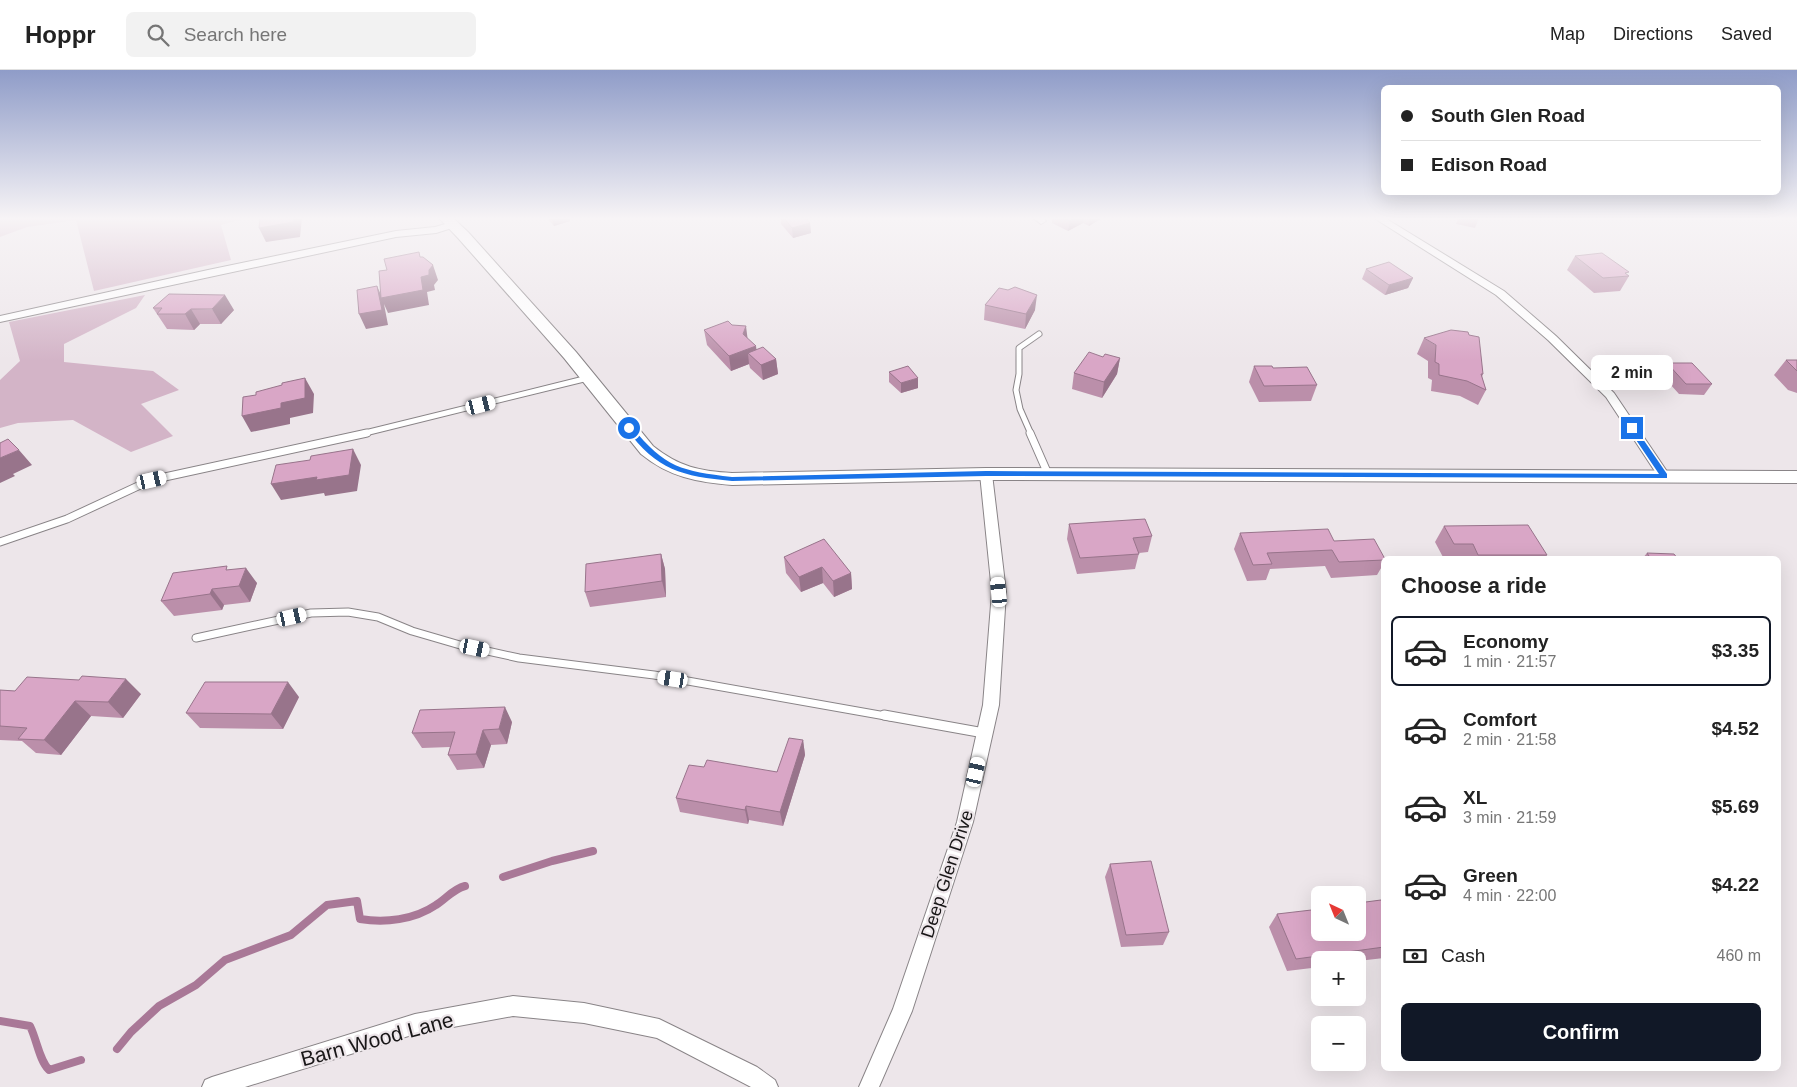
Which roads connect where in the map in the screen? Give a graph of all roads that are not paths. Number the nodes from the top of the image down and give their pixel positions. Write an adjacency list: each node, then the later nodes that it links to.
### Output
1 (244, 265): 4 (street)
2 (490, 265): 6 (main road)
3 (1455, 265): 9 (street)
4 (0, 319)
5 (1039, 334): 8 (lane)
6 (588, 378): 7 (main road); 11 (lane)
7 (986, 474): 8 (main road); 13 (street, Deep Glen Drive)
8 (1048, 474): 9 (main road)
9 (1664, 476): 10 (main road)
10 (1797, 477)
11 (0, 542)
12 (196, 638): 13 (lane)
13 (985, 733): 16 (street, Deep Glen Drive)
14 (212, 1087): 15 (street, Barn Wood Lane)
15 (768, 1087)
16 (869, 1087)

